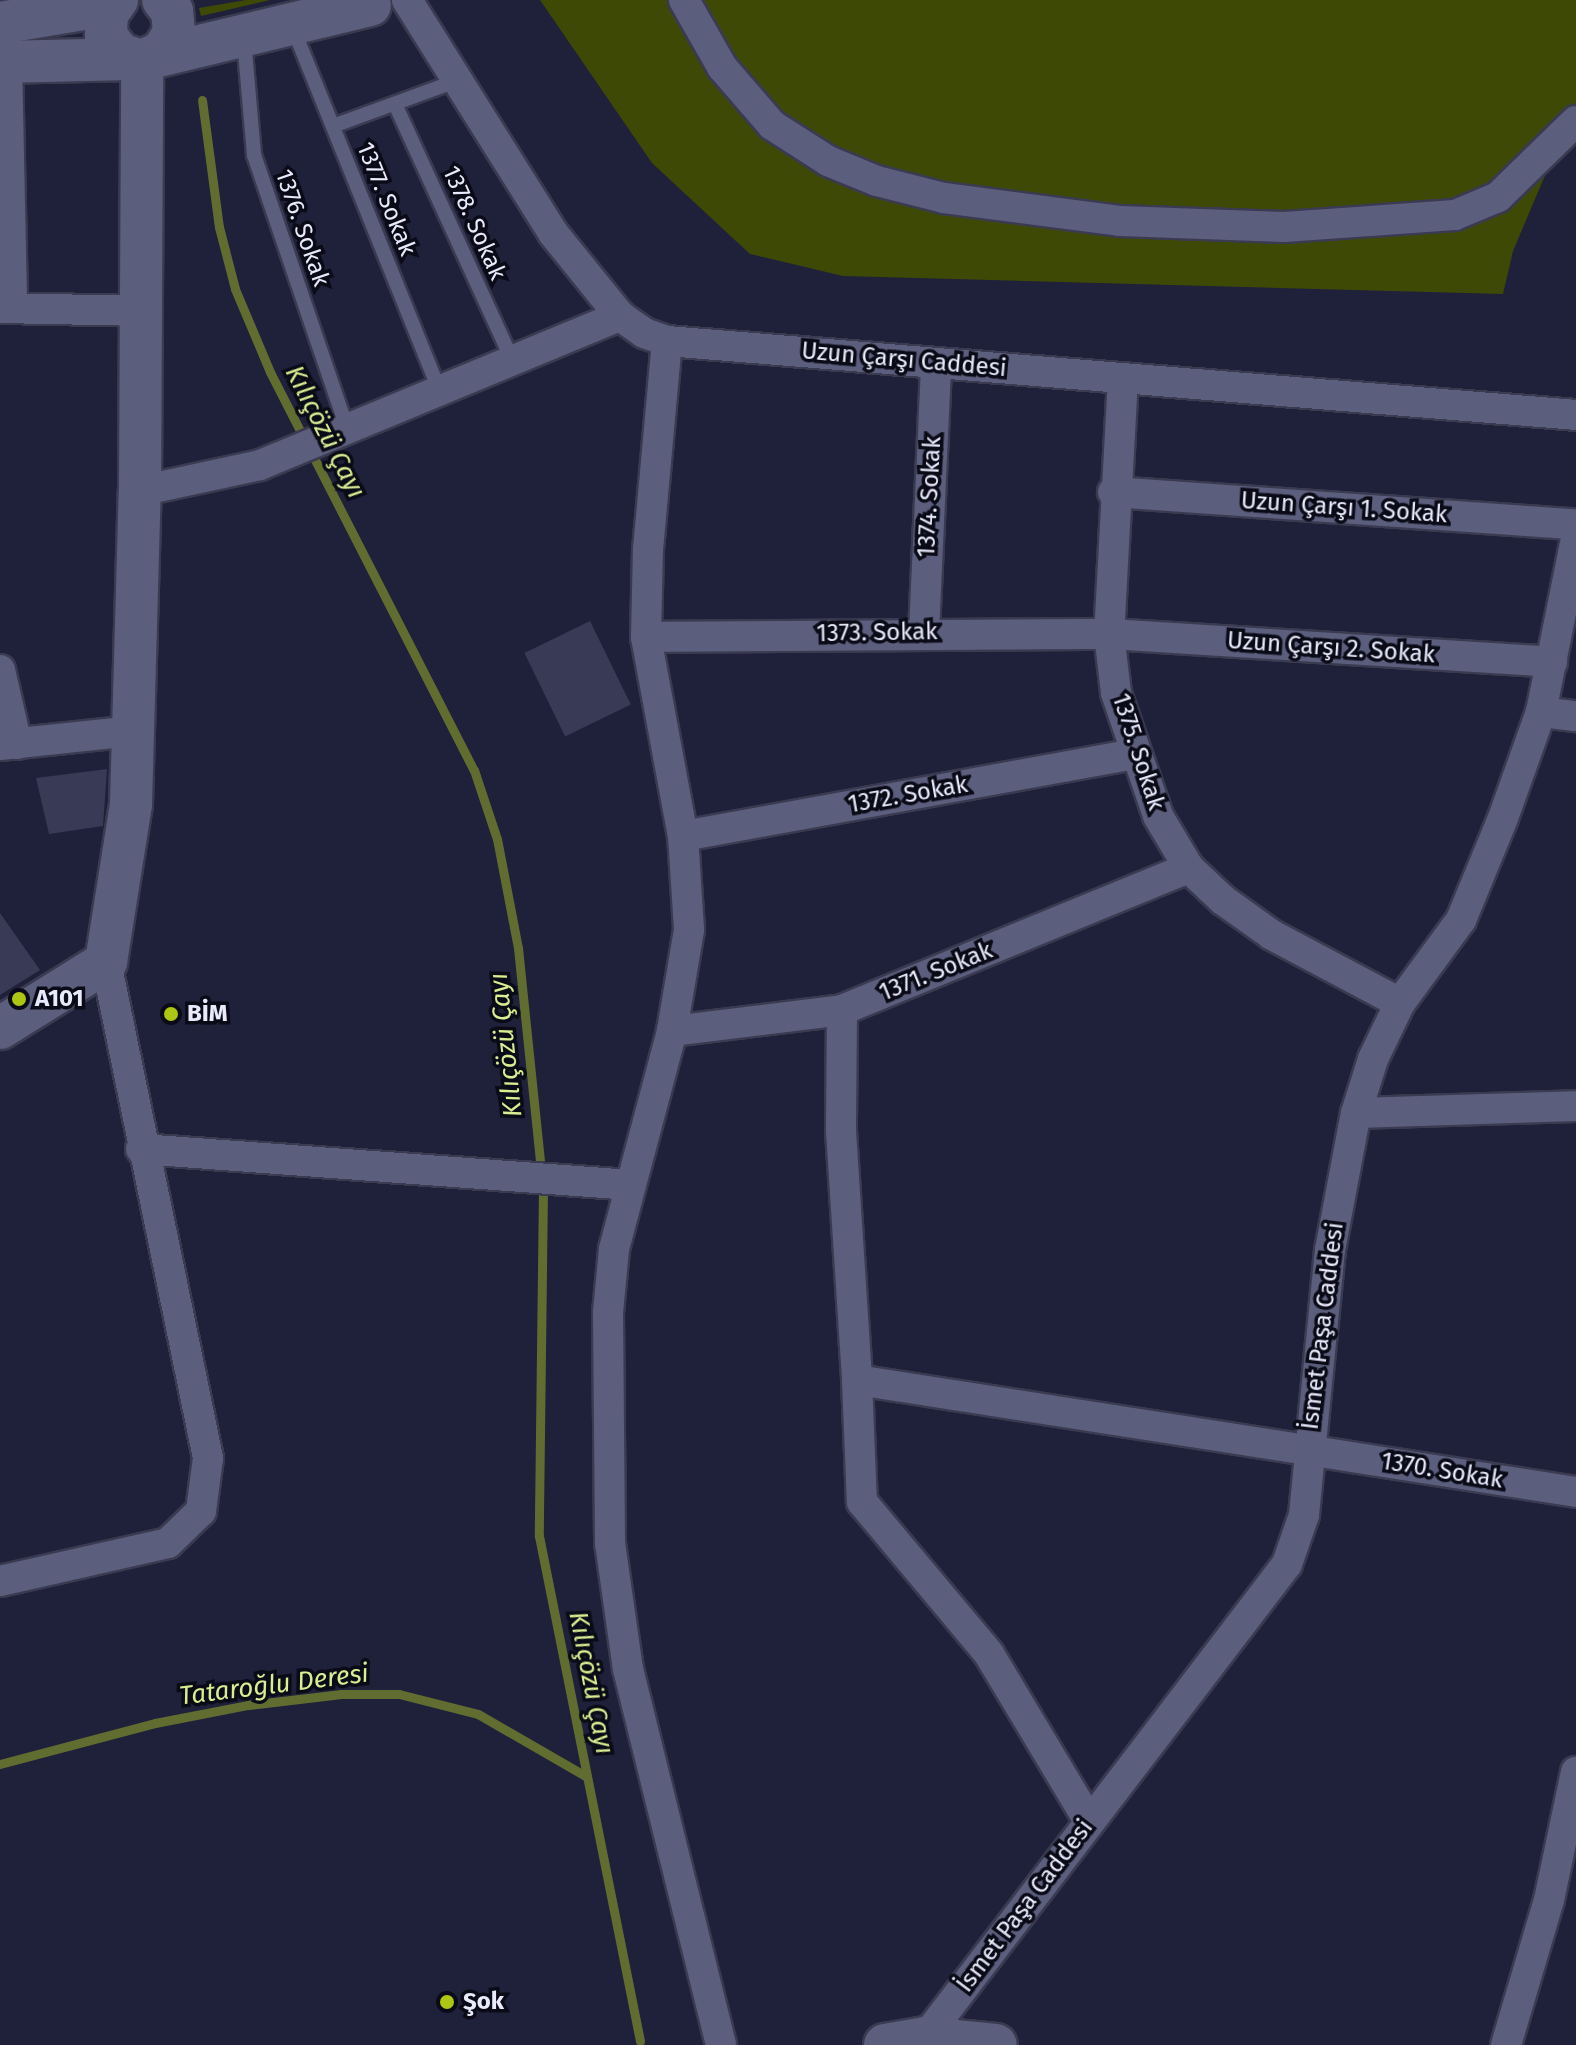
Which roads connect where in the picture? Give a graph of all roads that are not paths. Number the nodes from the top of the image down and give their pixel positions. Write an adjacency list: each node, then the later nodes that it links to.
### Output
1 (163, 0): 8 (street)
2 (684, 0): 11 (street)
3 (374, 1): 5 (street); 9 (street, Uzun Çarşı Caddesi)
4 (91, 4): 7 (street); 8 (street)
5 (292, 24): 6 (street); 12 (lane, 1377. Sokak)
6 (244, 35): 8 (street); 22 (lane, 1376. Sokak)
7 (2, 49): 8 (street); 13 (street)
8 (142, 59): 14 (street)
9 (459, 80): 10 (lane); 15 (street, Uzun Çarşı Caddesi)
10 (395, 104): 12 (lane); 17 (lane, 1378. Sokak)
11 (1576, 121)
12 (333, 126): 20 (lane, 1377. Sokak)
13 (6, 308): 14 (street)
14 (139, 311): 23 (street)
15 (620, 316): 16 (street, Uzun Çarşı Caddesi); 17 (street)
16 (667, 341): 18 (street, Uzun Çarşı Caddesi); 29 (street)
17 (512, 360): 20 (street)
18 (936, 363): 19 (street, Uzun Çarşı Caddesi); 27 (street, 1374. Sokak)
19 (1123, 378): 21 (street, Uzun Çarşı Caddesi); 24 (street, 1375. Sokak)
20 (439, 390): 22 (street)
21 (1576, 415)
22 (347, 428): 23 (street)
23 (140, 491): 34 (street)
24 (1113, 492): 25 (street, Uzun Çarşı 1. Sokak); 28 (street, 1375. Sokak)
25 (1576, 524)
26 (1576, 538): 30 (street, İsmet Paşa Caddesi)
27 (924, 632): 28 (street, 1373. Sokak); 29 (street, 1373. Sokak)
28 (1109, 634): 30 (street, Uzun Çarşı 2. Sokak); 36 (street, 1375. Sokak)
29 (646, 637): 37 (street)
30 (1552, 662): 32 (street, İsmet Paşa Caddesi)
31 (0, 670): 35 (street)
32 (1541, 712): 33 (street); 40 (street, İsmet Paşa Caddesi)
33 (1576, 716)
34 (134, 731): 35 (street); 39 (street)
35 (8, 745)
36 (1134, 754): 37 (street, 1372. Sokak); 38 (street, 1375. Sokak)
37 (683, 836): 43 (street)
38 (1189, 868): 40 (street, 1375. Sokak); 41 (street, 1371. Sokak)
39 (106, 962): 42 (street); 46 (street)
40 (1400, 1003): 45 (street, İsmet Paşa Caddesi)
41 (842, 1010): 43 (street, 1371. Sokak); 48 (street)
42 (0, 1028)
43 (672, 1031): 47 (street)
44 (1576, 1106): 45 (street)
45 (1356, 1113): 49 (street, İsmet Paşa Caddesi)
46 (141, 1149): 47 (street); 51 (street)
47 (628, 1185): 56 (street)
48 (857, 1380): 49 (street, 1370. Sokak); 53 (street)
49 (1309, 1451): 50 (street, 1370. Sokak); 53 (street, İsmet Paşa Caddesi)
50 (1576, 1492)
51 (0, 1581)
52 (1576, 1772): 54 (street)
53 (1089, 1821): 55 (street, İsmet Paşa Caddesi)
54 (1566, 1867): 59 (street)
55 (925, 2038): 57 (street); 58 (street)
56 (721, 2045)
57 (885, 2045)
58 (996, 2045)
59 (1506, 2045)

